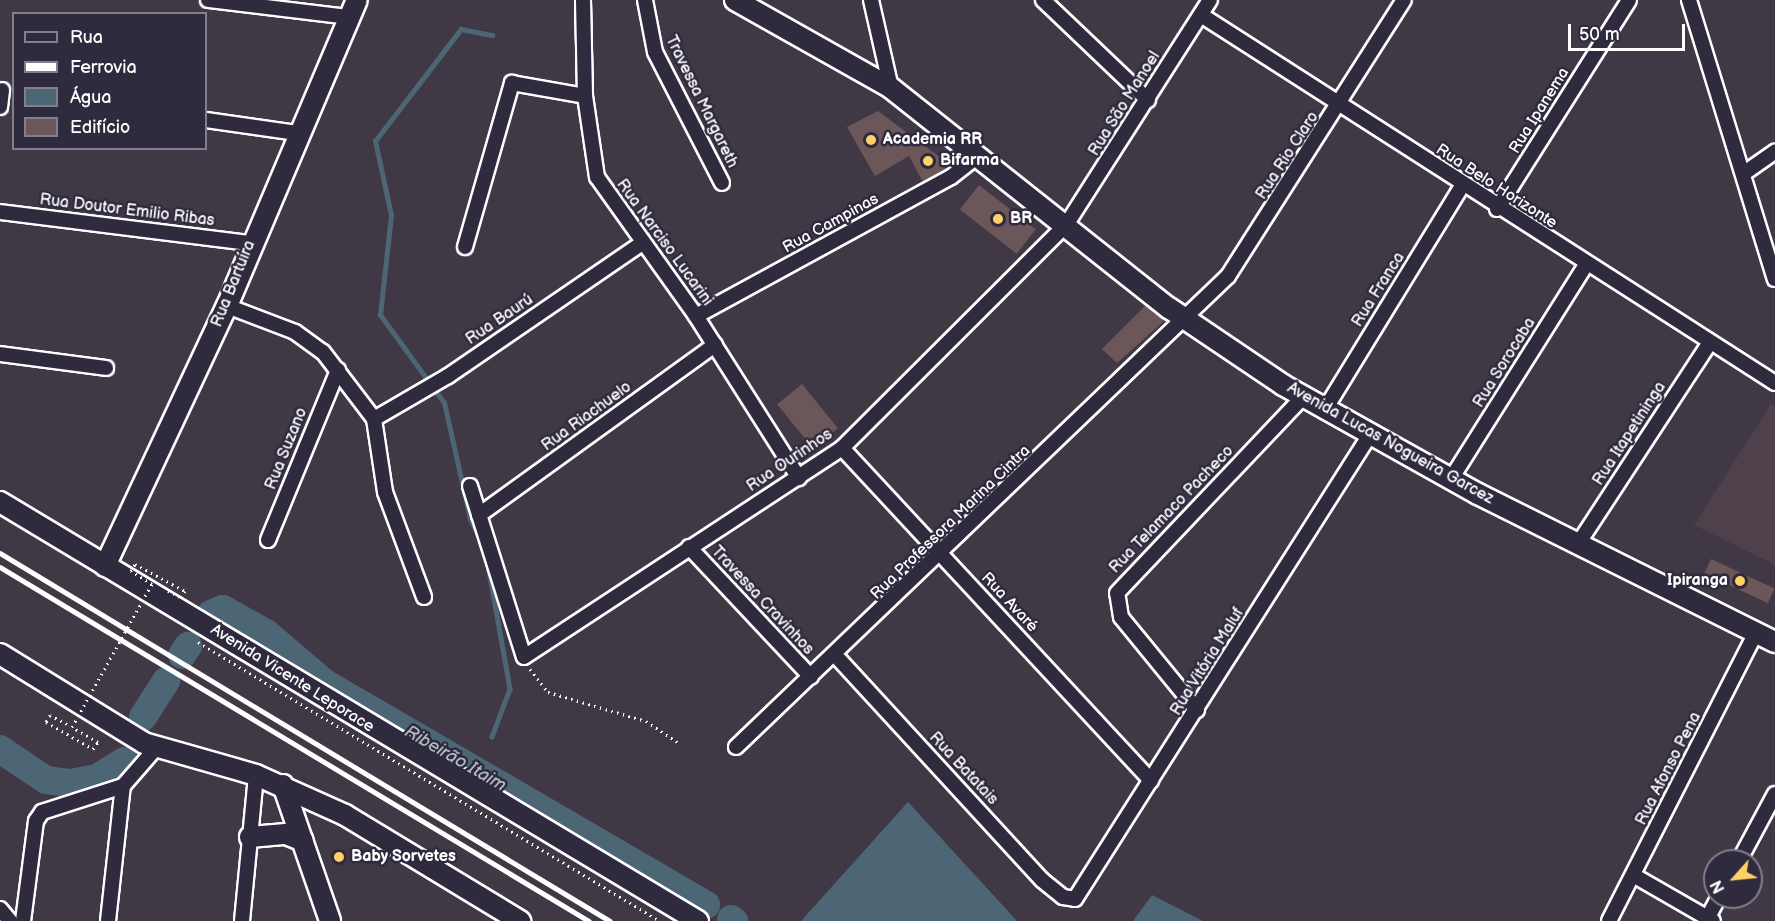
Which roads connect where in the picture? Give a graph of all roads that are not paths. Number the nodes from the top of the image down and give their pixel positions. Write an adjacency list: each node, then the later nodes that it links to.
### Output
1 (208, 0): 11 (street)
2 (583, 0): 15 (street, Rua Narciso Lucarini)
3 (645, 0): 24 (street, Travessa Margareth)
4 (735, 0): 13 (main road, Avenida Lucas Nogueira Garcez)
5 (871, 0): 13 (street)
6 (1043, 0): 16 (street)
7 (1210, 0): 12 (street, Rua São Manoel)
8 (1404, 0): 17 (street, Rua Rio Claro)
9 (1629, 0): 26 (street, Rua Ipanema)
10 (1689, 0): 23 (street)
11 (353, 9): 20 (main road, Rua Bartuíra)
12 (1201, 15): 16 (street, Rua São Manoel); 17 (street, Rua Belo Horizonte)
13 (891, 88): 22 (main road, Avenida Lucas Nogueira Garcez)
14 (5, 91): 18 (street)
15 (585, 96): 30 (street, Rua Narciso Lucarini); 31 (street)
16 (1148, 100): 28 (street, Rua São Manoel)
17 (1340, 106): 25 (street, Rua Belo Horizonte); 36 (street, Rua Rio Claro)
18 (0, 107)
19 (207, 120): 20 (street)
20 (297, 133): 29 (main road, Rua Bartuíra)
21 (1775, 152): 23 (street)
22 (979, 155): 28 (main road, Avenida Lucas Nogueira Garcez); 35 (street, Rua Campinas)
23 (1743, 174): 33 (street)
24 (722, 183)
25 (1462, 186): 26 (street, Rua Belo Horizonte); 44 (street, Rua Franca)
26 (1497, 209): 32 (street, Rua Belo Horizonte)
27 (0, 212): 29 (street, Rua Doutor Emilio Ribas)
28 (1066, 225): 36 (main road, Avenida Lucas Nogueira Garcez); 47 (street, Rua Ourinhos)
29 (249, 243): 34 (main road, Rua Bartuíra)
30 (642, 243): 35 (street, Rua Narciso Lucarini); 45 (street, Rua Baurú)
31 (465, 247)
32 (1586, 265): 37 (street, Rua Belo Horizonte); 49 (street, Rua Sorocaba)
33 (1775, 279)
34 (227, 306): 41 (street); 57 (main road, Rua Bartuíra)
35 (696, 316): 38 (street, Rua Narciso Lucarini)
36 (1185, 320): 43 (main road, Avenida Lucas Nogueira Garcez); 56 (street, Rua Professora Marina Cintra)
37 (1710, 342): 42 (street, Rua Belo Horizonte); 54 (street, Rua Itapetininga)
38 (715, 345): 48 (street, Rua Narciso Lucarini); 52 (street, Rua Riachuelo)
39 (0, 354): 40 (street)
40 (106, 368)
41 (338, 370): 45 (street); 53 (street, Rua Suzano)
42 (1775, 383)
43 (1303, 398): 44 (main road, Avenida Lucas Nogueira Garcez); 64 (street, Rua Telamaco Pacheco)
44 (1324, 411): 46 (main road, Avenida Lucas Nogueira Garcez)
45 (374, 419): 58 (street)
46 (1369, 436): 49 (main road, Avenida Lucas Nogueira Garcez); 64 (street, Rua Vitória Maluf)
47 (842, 448): 48 (street, Rua Ourinhos); 56 (street, Rua Avaré)
48 (799, 478): 55 (street, Rua Ourinhos)
49 (1451, 479): 54 (main road, Avenida Lucas Nogueira Garcez)
50 (470, 486): 52 (street)
51 (0, 502): 57 (main road, Avenida Vicente Leporace)
52 (479, 515): 55 (street, Rua Ourinhos)
53 (268, 540)
54 (1578, 544): 59 (main road, Avenida Lucas Nogueira Garcez)
55 (689, 547): 63 (street, Travessa Cravinhos)
56 (942, 555): 62 (street, Rua Professora Marina Cintra); 68 (street, Rua Avaré)
57 (105, 566): 85 (main road, Avenida Vicente Leporace)
58 (424, 597)
59 (1757, 632): 60 (main road, Avenida Lucas Nogueira Garcez); 75 (street, Rua Afonso Pena)
60 (1775, 642)
61 (0, 654): 65 (main road)
62 (836, 656): 63 (street, Rua Professora Marina Cintra); 76 (street, Rua Batatais)
63 (811, 677): 66 (street, Rua Professora Marina Cintra)
64 (1197, 710): 68 (street, Rua Vitória Maluf)
65 (150, 746): 67 (main road); 70 (street)
66 (736, 747)
67 (256, 775): 69 (main road); 72 (street)
68 (1151, 782): 76 (street, Rua Vitória Maluf)
69 (283, 785): 73 (main road); 84 (main road)
70 (123, 786): 80 (street); 81 (street)
71 (1775, 795): 74 (street)
72 (250, 837): 73 (main road); 82 (street)
73 (303, 841): 83 (main road)
74 (1746, 849)
75 (1633, 875): 78 (street); 86 (street, Rua Afonso Pena)
76 (1069, 900)
77 (0, 909): 79 (street)
78 (1709, 920)
79 (10, 921)
80 (23, 921)
81 (108, 921)
82 (242, 921)
83 (330, 921)
84 (520, 921)
85 (698, 921)
86 (1609, 921)

